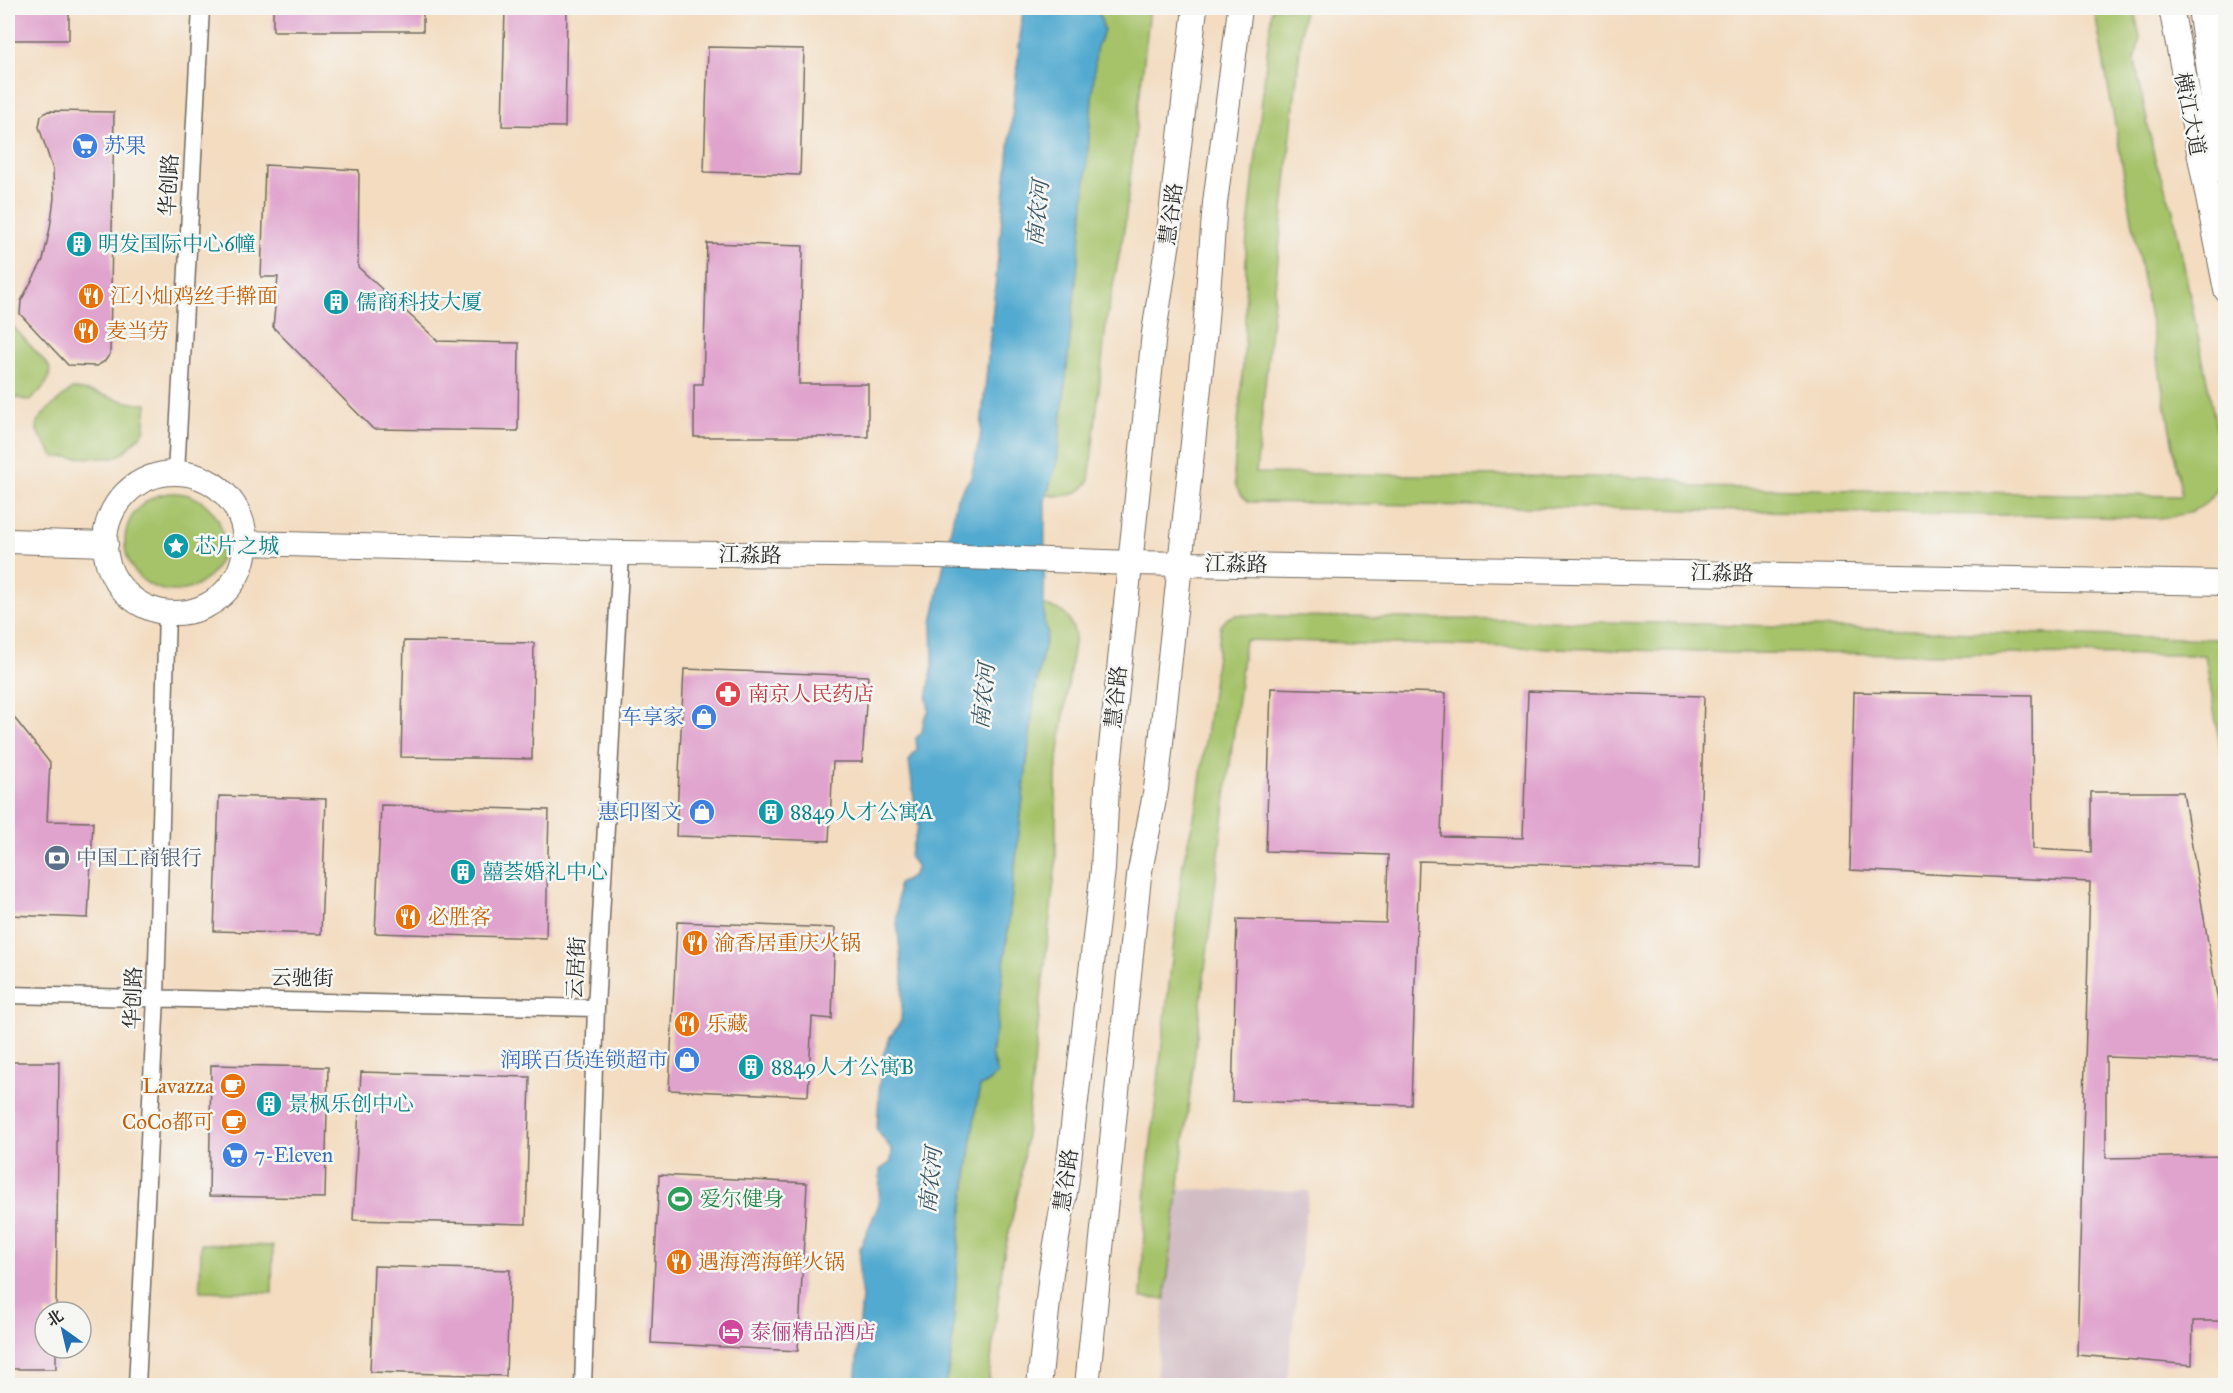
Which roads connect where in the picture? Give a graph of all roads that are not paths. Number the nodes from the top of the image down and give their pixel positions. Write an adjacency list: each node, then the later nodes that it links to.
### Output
1 (201, 8): 10 (street, 华创路)
2 (1195, 8): 15 (street, 慧谷路)
3 (1239, 8): 16 (street, 慧谷路)
4 (2171, 8): 9 (street, 横江大道)
5 (2203, 8): 8 (highway)
6 (2217, 8): 7 (highway)
7 (2226, 56)
8 (2226, 169)
9 (2226, 290)
10 (176, 473): 12 (street); 13 (street)
11 (8, 541): 13 (street)
12 (246, 543): 14 (street, 江淼路); 18 (street)
13 (106, 544): 18 (street)
14 (621, 553): 15 (street, 江淼路); 21 (street, 云居街)
15 (1131, 563): 16 (street, 江淼路); 24 (street, 慧谷路)
16 (1180, 563): 17 (street, 江淼路); 25 (street, 慧谷路)
17 (2226, 583)
18 (167, 612): 20 (street, 华创路)
19 (8, 995): 20 (street, 云驰街)
20 (156, 998): 21 (street, 云驰街); 22 (street, 华创路)
21 (596, 1008): 23 (street, 云居街)
22 (137, 1386)
23 (583, 1386)
24 (1039, 1386)
25 (1087, 1386)

